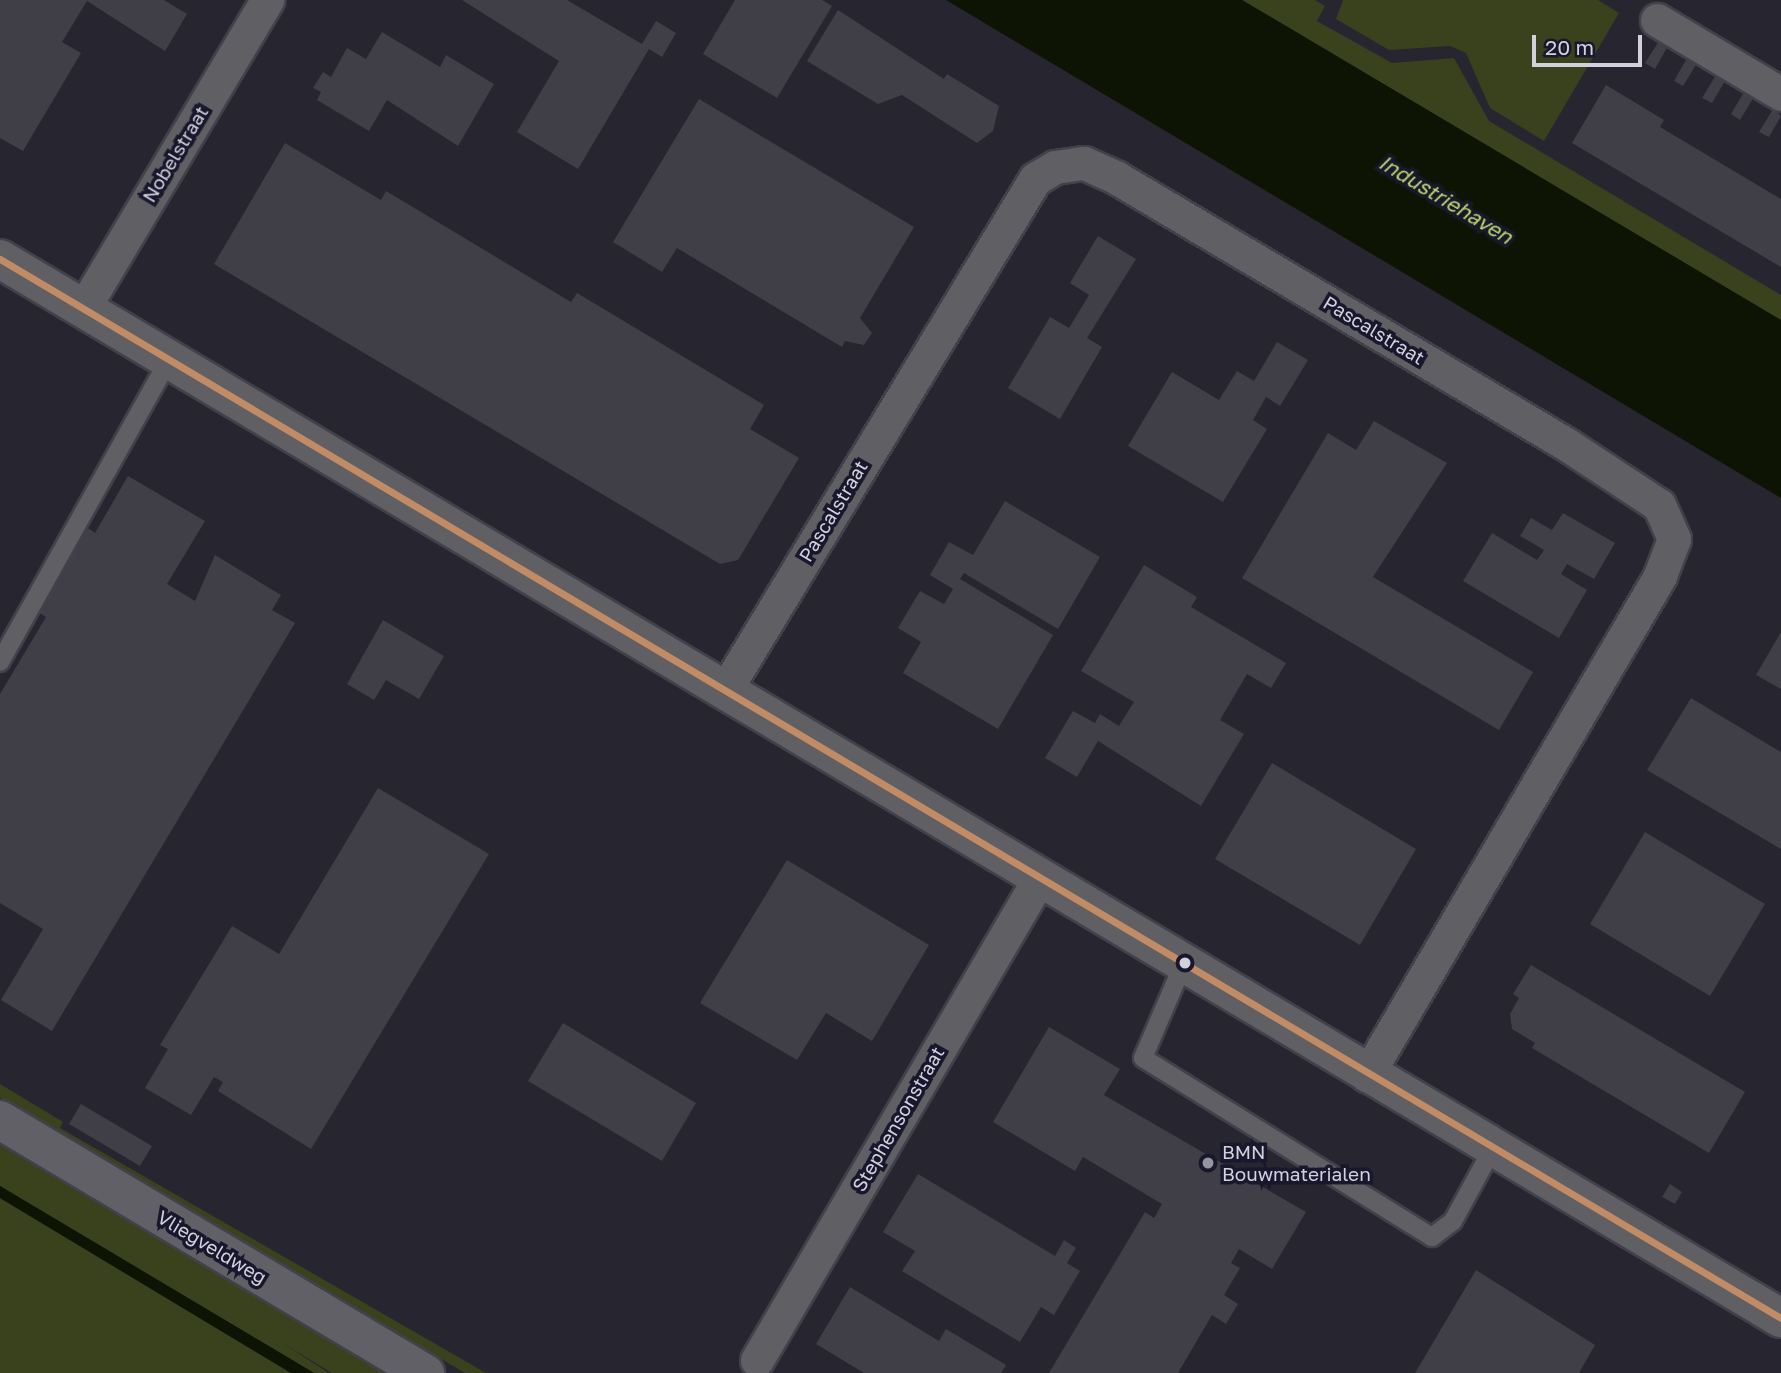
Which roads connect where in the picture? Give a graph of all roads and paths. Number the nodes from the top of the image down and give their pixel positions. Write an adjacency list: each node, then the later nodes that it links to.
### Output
1 (267, 0): 5 (street, Nobelstraat)
2 (1657, 20): 3 (street)
3 (1781, 94)
4 (0, 259): 5 (street)
5 (83, 309): 6 (street)
6 (169, 360): 7 (lane); 8 (street)
7 (0, 663)
8 (723, 692): 9 (street); 11 (street, Pascalstraat)
9 (1039, 878): 10 (street); 15 (street, Stephensonstraat)
10 (1183, 965): 11 (street); 13 (lane)
11 (1367, 1075): 13 (street)
12 (0, 1120): 16 (main road, Vliegveldweg)
13 (1493, 1148): 14 (street)
14 (1781, 1318)
15 (757, 1360)
16 (425, 1373)

